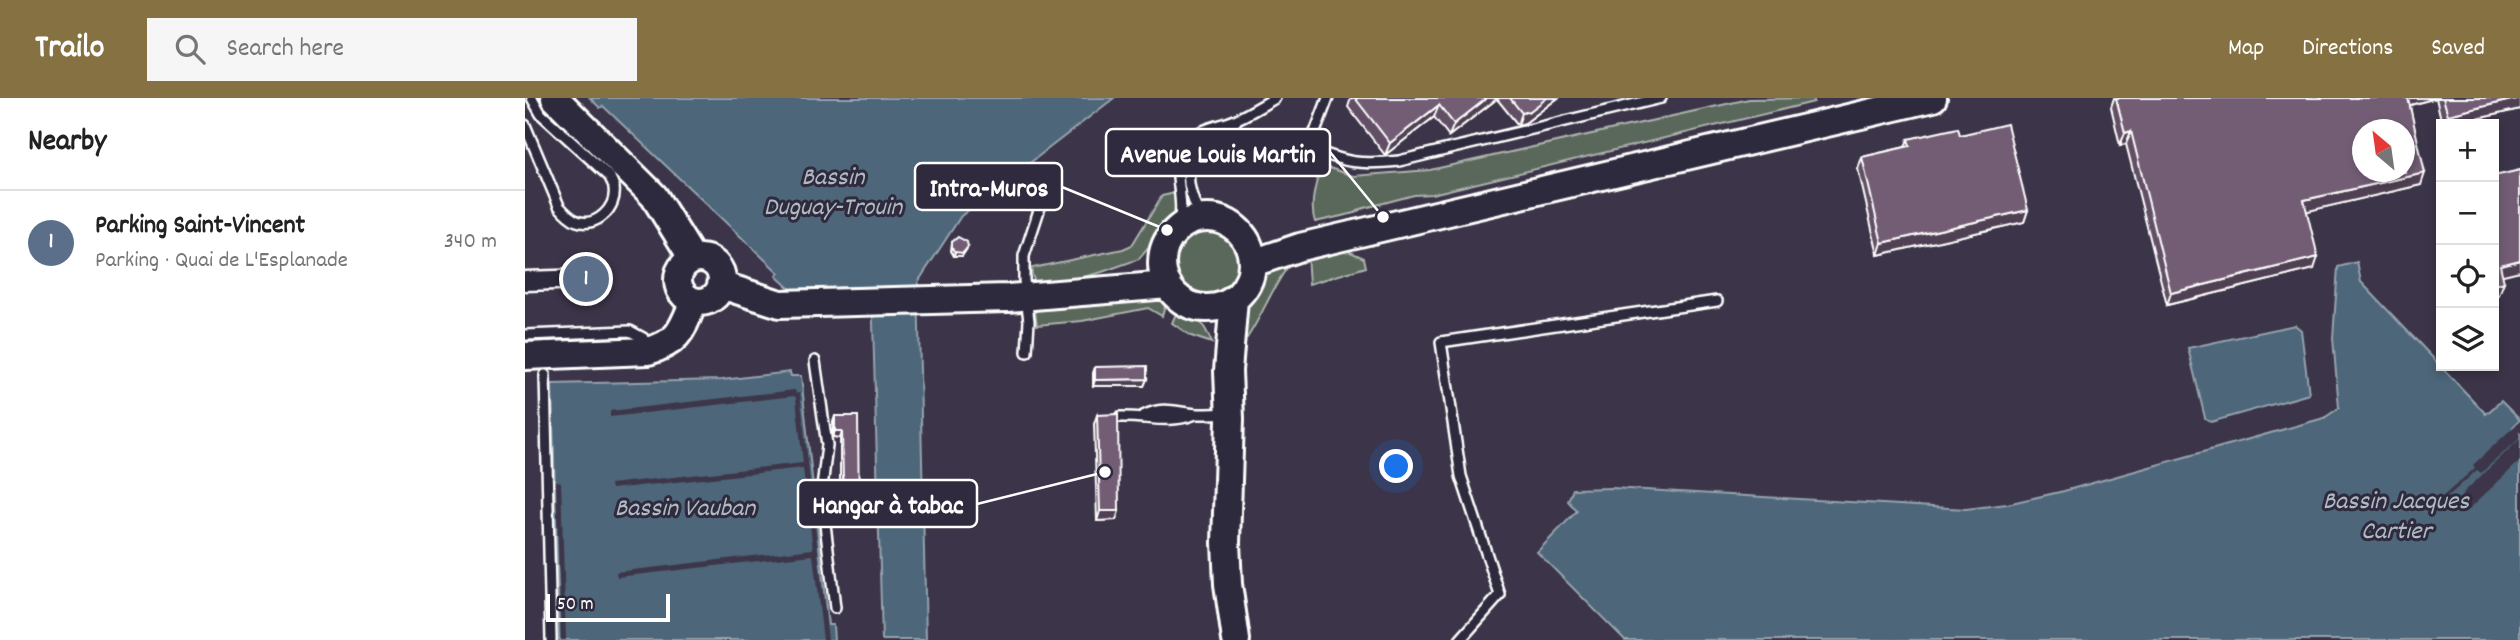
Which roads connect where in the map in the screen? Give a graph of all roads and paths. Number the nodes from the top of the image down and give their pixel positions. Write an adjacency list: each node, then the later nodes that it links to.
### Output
1 (532, 98): 8 (lane)
2 (555, 98): 12 (street)
3 (1275, 98): 7 (lane)
4 (1328, 98): 5 (lane)
5 (1661, 98)
6 (1933, 98): 14 (street)
7 (1237, 120): 10 (lane); 11 (lane)
8 (525, 125)
9 (1043, 198): 20 (lane)
10 (1201, 218): 11 (street); 14 (street)
11 (1174, 232): 13 (street)
12 (693, 259): 17 (street); 22 (street)
13 (1162, 259): 18 (street); 19 (street)
14 (1253, 263): 21 (street)
15 (586, 279): 16 (street)
16 (525, 281)
17 (721, 285): 20 (street); 22 (street)
18 (1168, 285): 19 (street); 24 (street)
19 (1086, 290): 20 (street)
20 (1026, 296): 27 (lane)
21 (1234, 299): 24 (street); 30 (street)
22 (694, 301): 26 (street)
23 (1717, 301): 37 (lane)
24 (1201, 308): 30 (street)
25 (525, 335): 26 (lane)
26 (653, 350): 28 (street)
27 (1027, 352)
28 (525, 356)
29 (815, 361): 34 (lane)
30 (1228, 370): 32 (street)
31 (545, 375): 35 (lane)
32 (1230, 413): 33 (lane); 36 (street)
33 (1120, 416)
34 (835, 608)
35 (551, 640)
36 (1235, 640)
37 (1460, 640)

